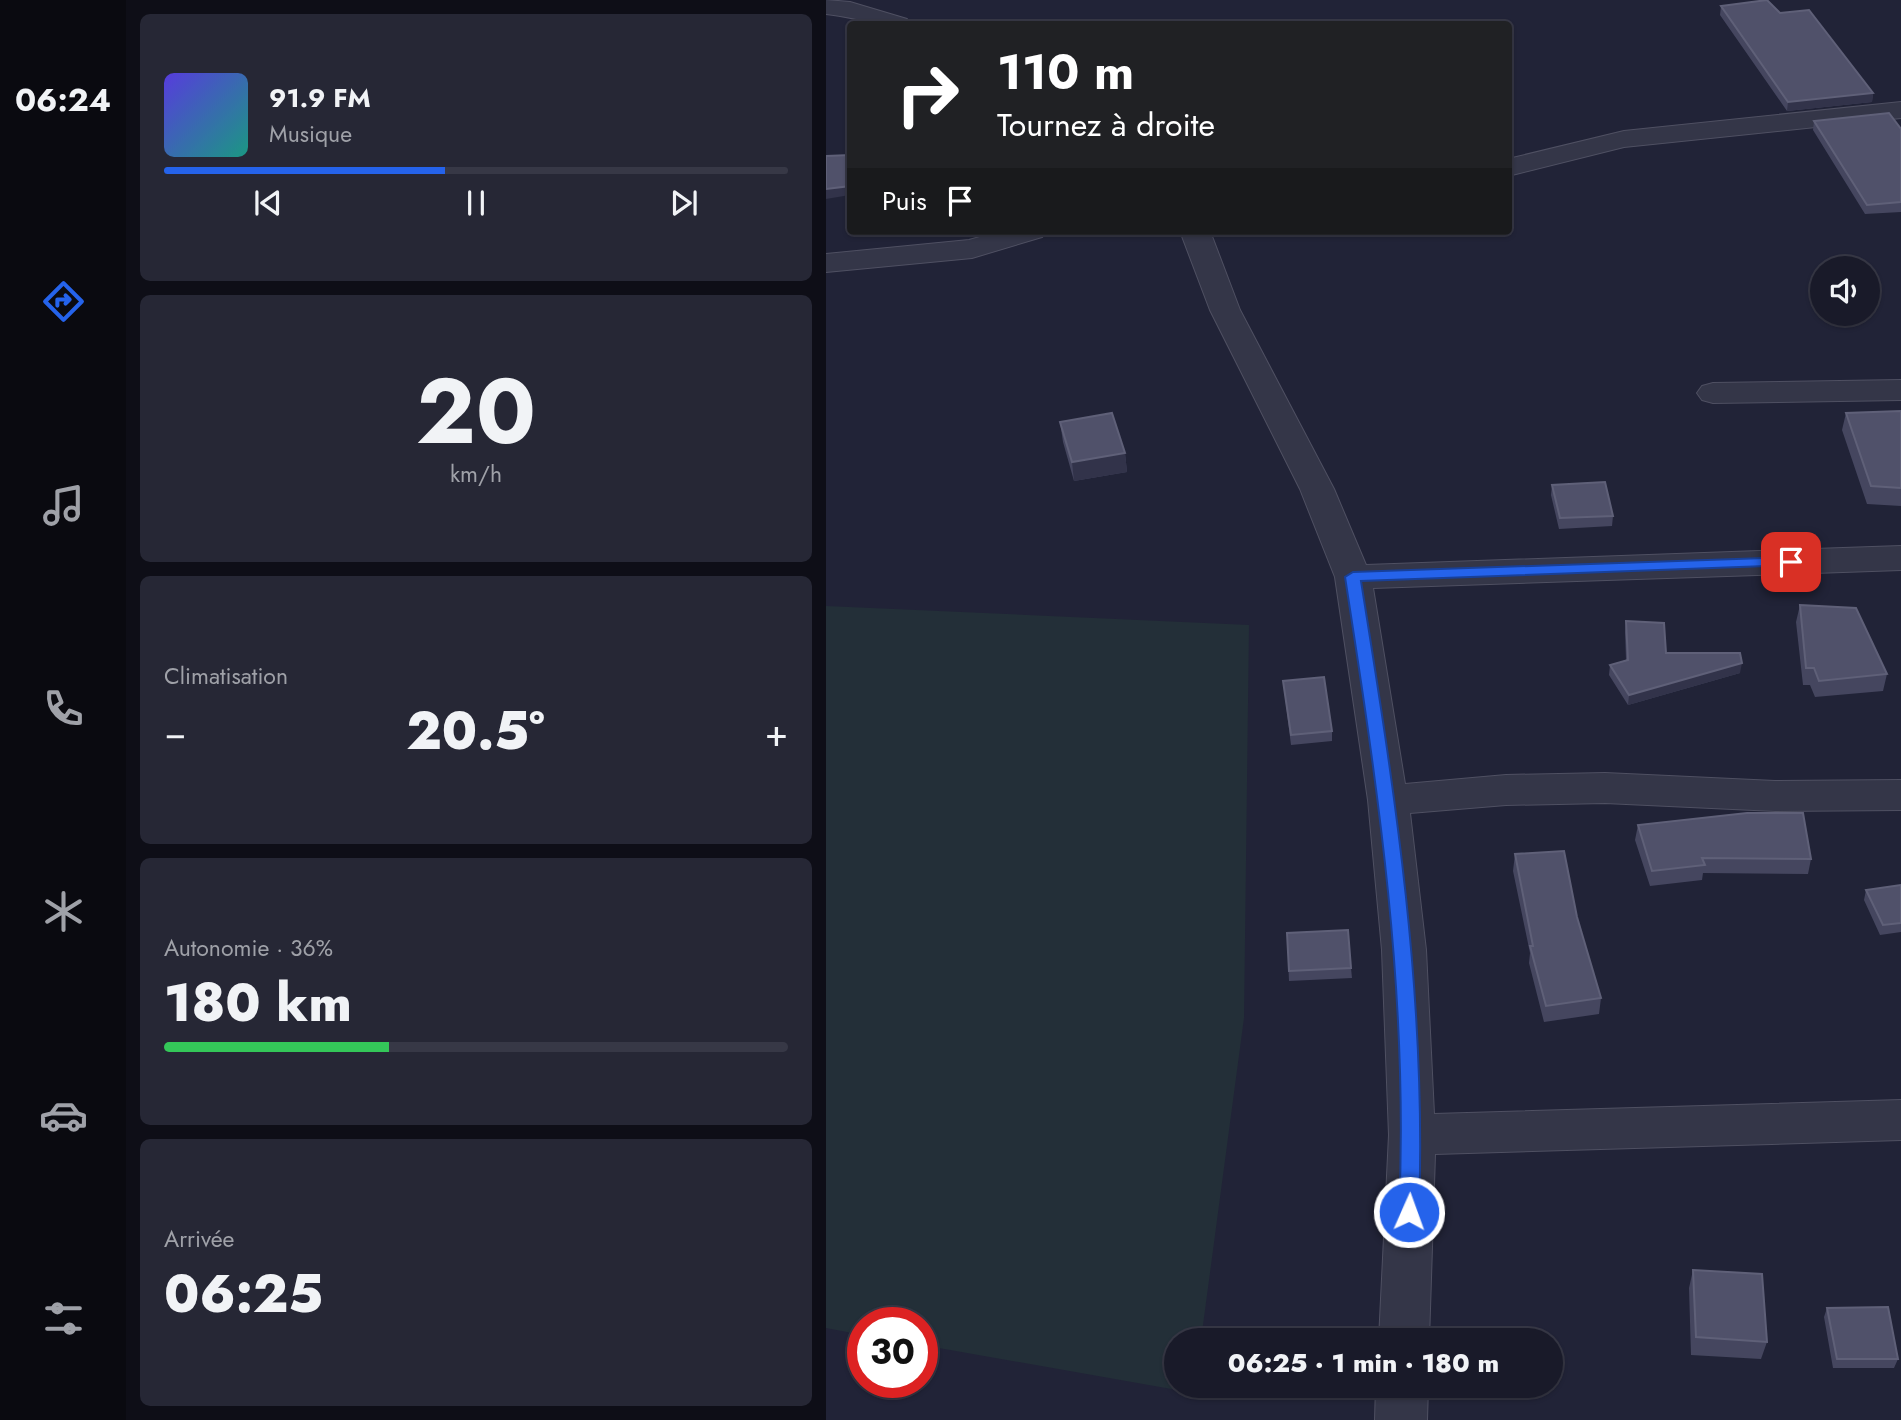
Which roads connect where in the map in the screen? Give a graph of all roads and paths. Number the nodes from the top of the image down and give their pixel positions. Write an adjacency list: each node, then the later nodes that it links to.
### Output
1 (826, 7): 2 (street)
2 (888, 21)
3 (1901, 110): 4 (street)
4 (1512, 166)
5 (1019, 235): 7 (street)
6 (1197, 235): 11 (street)
7 (826, 262)
8 (1901, 390): 9 (street)
9 (1713, 393)
10 (1901, 558): 11 (street)
11 (1353, 577): 13 (street)
12 (1901, 795): 13 (street)
13 (1388, 800): 15 (street)
14 (1901, 1120): 15 (street)
15 (1412, 1135): 16 (street)
16 (1404, 1328)
17 (1402, 1398): 18 (street)
18 (1401, 1420)

